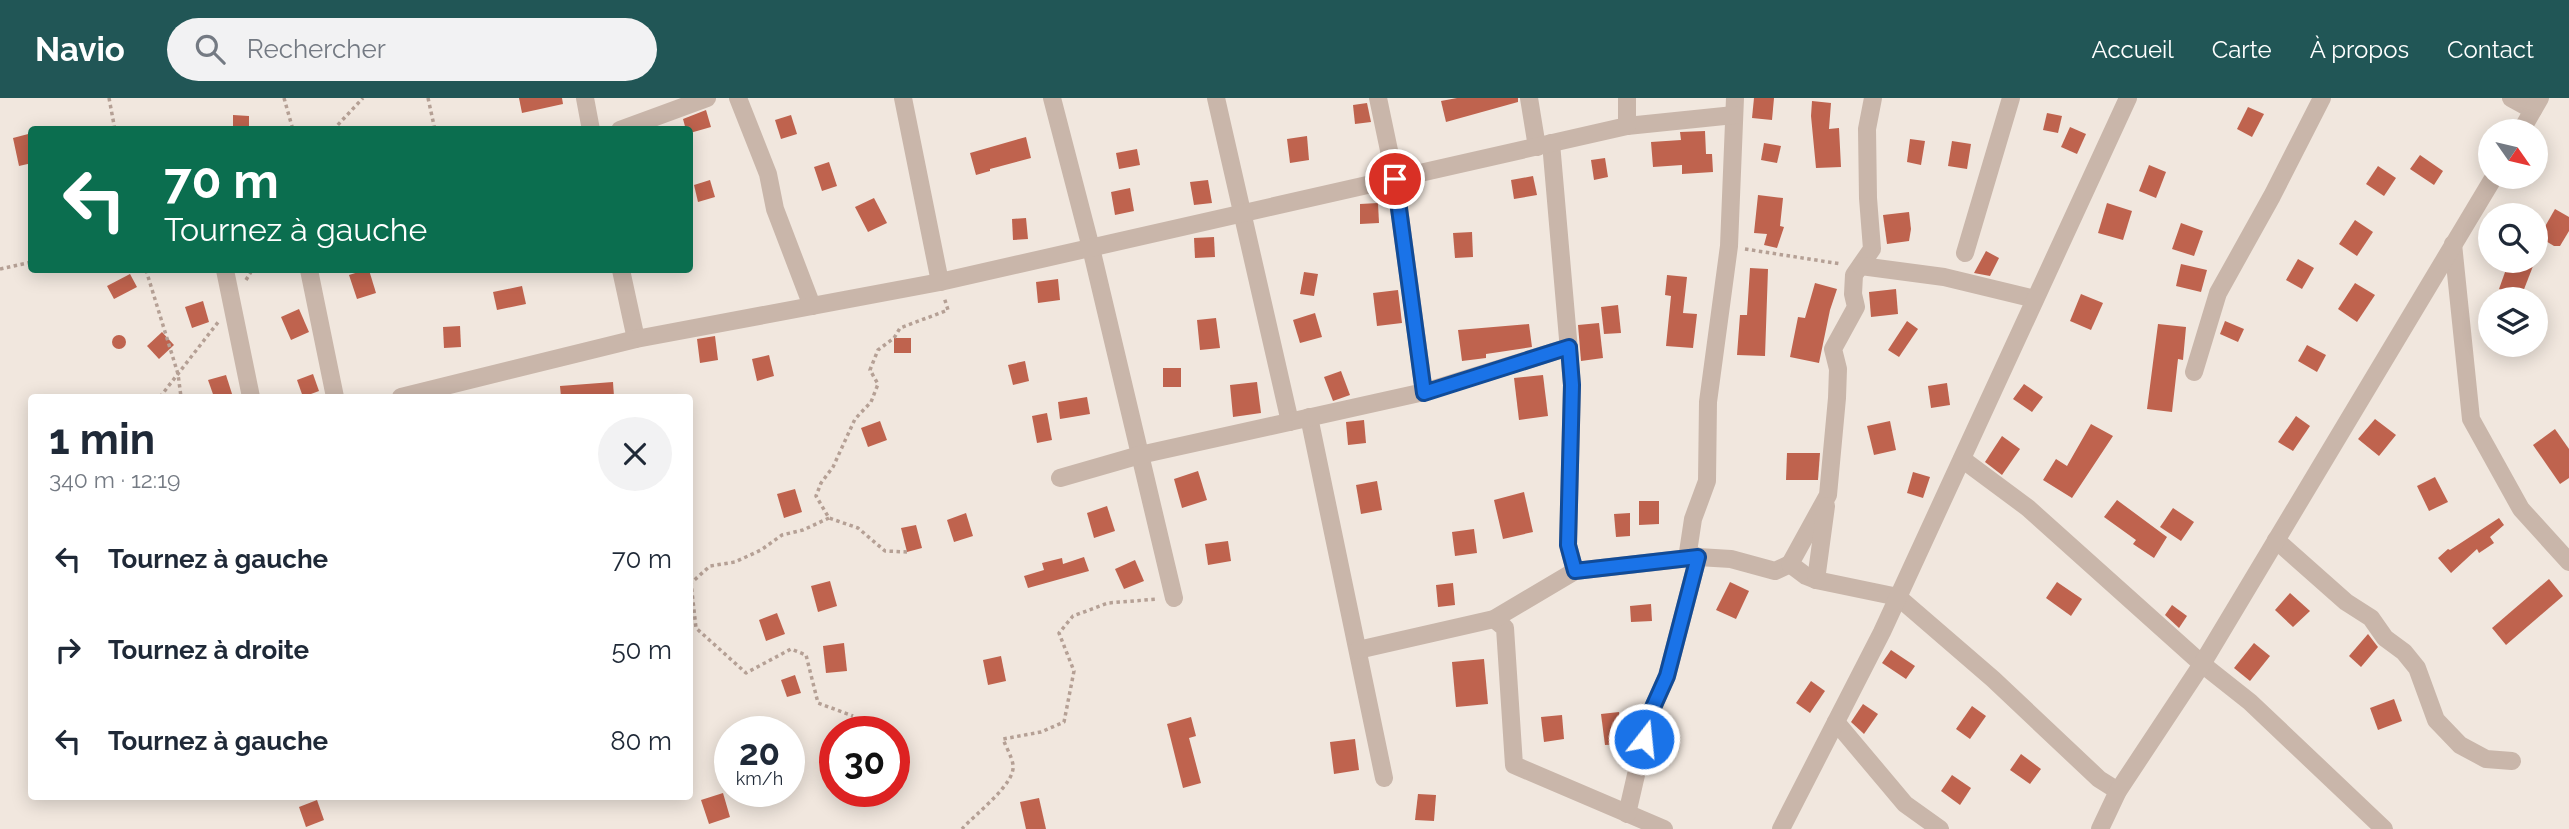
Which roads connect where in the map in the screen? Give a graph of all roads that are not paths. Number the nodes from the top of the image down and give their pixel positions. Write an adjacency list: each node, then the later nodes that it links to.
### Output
1 (585, 98): 17 (street)
2 (707, 98): 18 (street)
3 (738, 98): 33 (street)
4 (903, 98): 31 (street)
5 (1052, 98): 25 (street)
6 (1216, 98): 23 (street)
7 (1378, 98): 21 (street)
8 (1529, 98): 20 (street)
9 (1627, 98): 19 (street)
10 (1873, 98): 27 (street)
11 (2011, 98): 26 (street)
12 (2128, 98): 32 (street)
13 (2322, 98): 36 (street)
14 (2511, 98): 15 (street)
15 (2537, 104)
16 (1735, 106): 19 (street); 48 (street)
17 (590, 126)
18 (631, 126)
19 (1627, 126): 20 (street)
20 (1544, 145): 21 (street); 35 (street)
21 (1395, 179): 23 (street); 37 (street)
22 (2487, 189): 24 (street)
23 (1244, 213): 25 (street); 42 (street)
24 (2453, 244): 47 (street); 49 (street)
25 (1091, 248): 31 (street); 43 (street)
26 (1965, 253)
27 (1861, 266): 32 (street); 46 (street)
28 (225, 273): 38 (street)
29 (310, 273): 39 (street)
30 (622, 273): 34 (street)
31 (940, 282): 33 (street)
32 (2035, 299): 44 (street)
33 (812, 306): 34 (street)
34 (636, 339): 40 (street)
35 (1569, 347): 37 (street); 51 (street)
36 (2194, 372)
37 (1424, 393): 41 (street)
38 (250, 394)
39 (334, 394)
40 (413, 394)
41 (1309, 418): 42 (street); 56 (street)
42 (1290, 422): 43 (street)
43 (1140, 455): 45 (street); 54 (street)
44 (1962, 459): 53 (street); 57 (street)
45 (1060, 478)
46 (1828, 495): 50 (street); 52 (street)
47 (2276, 540): 57 (street); 59 (street)
48 (1698, 557): 50 (street); 51 (street); 62 (street)
49 (2569, 562)
50 (1790, 564): 52 (street)
51 (1575, 571): 55 (street)
52 (1816, 580): 53 (street)
53 (1898, 597): 58 (street); 61 (street)
54 (1174, 598)
55 (1494, 618): 56 (street); 62 (street)
56 (1358, 650): 60 (street)
57 (2202, 664): 61 (street); 67 (street)
58 (1836, 722): 64 (street); 65 (street)
59 (2512, 761)
60 (1384, 778)
61 (2118, 791): 66 (street)
62 (1627, 814): 63 (street)
63 (1664, 829)
64 (1781, 829)
65 (1940, 829)
66 (2099, 829)
67 (2384, 829)

